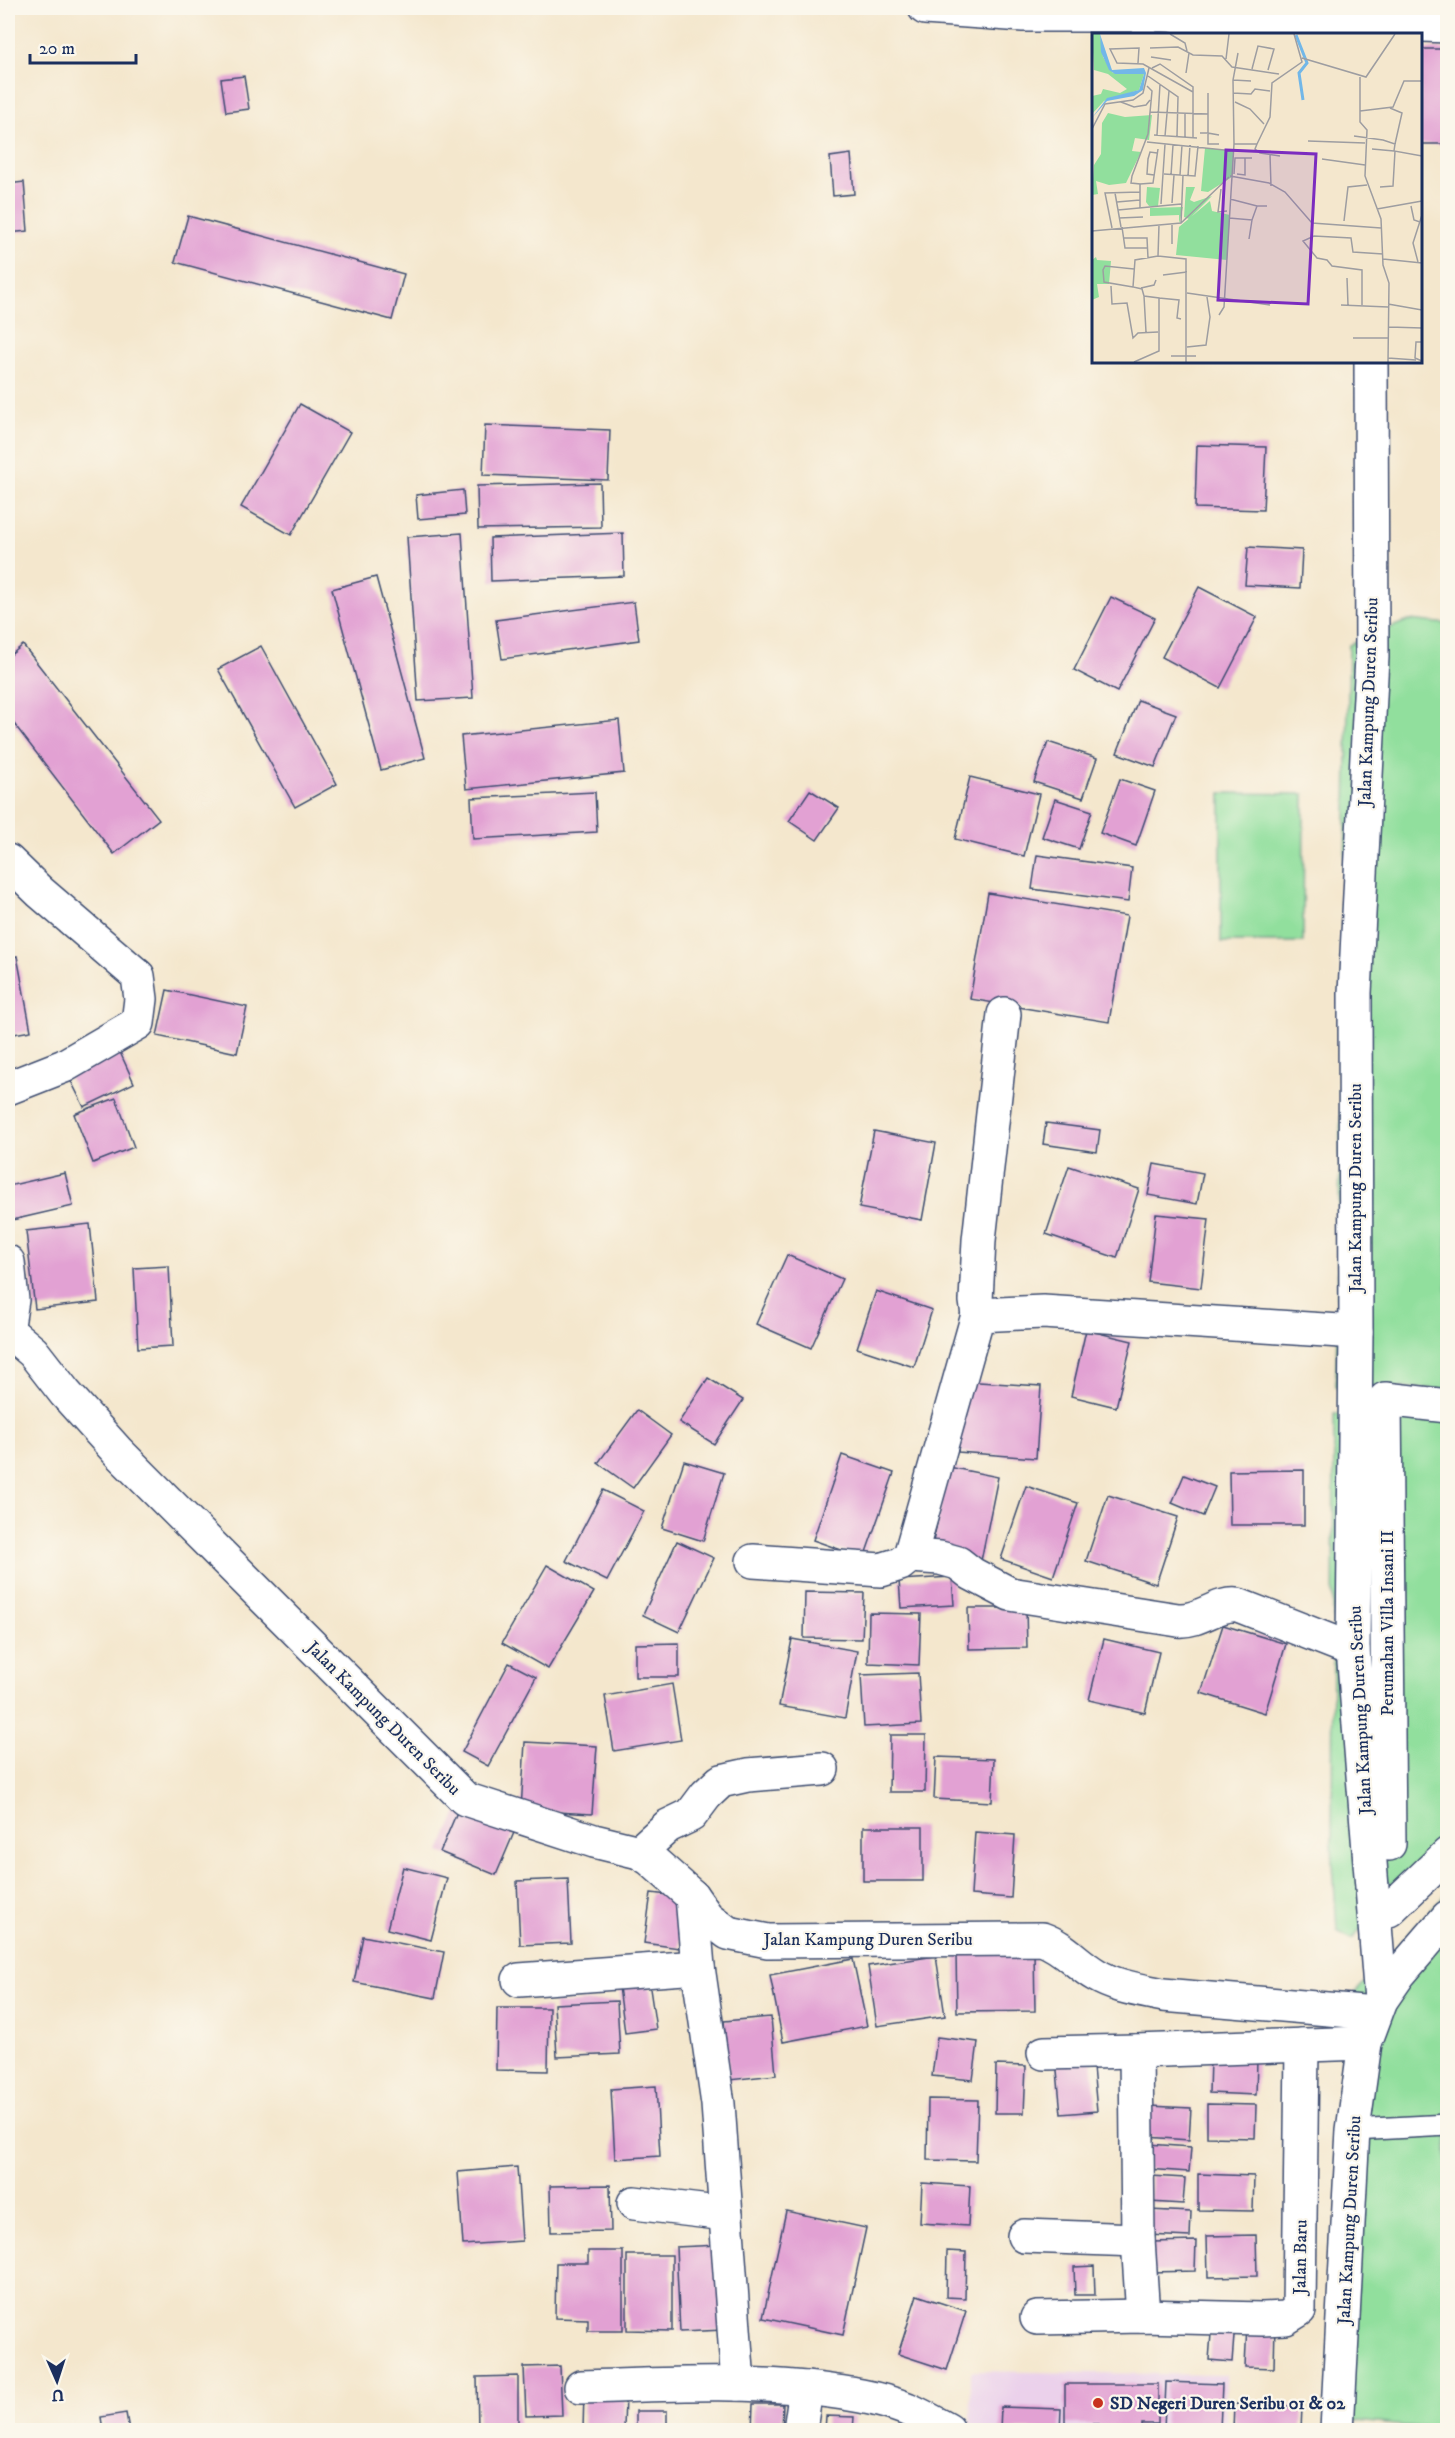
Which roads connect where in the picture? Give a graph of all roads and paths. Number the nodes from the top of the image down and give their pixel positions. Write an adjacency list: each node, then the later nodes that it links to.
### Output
1 (925, 8): 2 (street)
2 (1356, 22): 3 (street)
3 (1448, 26)
4 (1371, 363): 12 (street, Jalan Kampung Duren Seribu)
5 (8, 861): 7 (street)
6 (1004, 1014): 9 (street)
7 (8, 1088)
8 (8, 1262): 10 (street)
9 (978, 1315): 12 (street); 14 (street)
10 (8, 1325)
11 (8, 1330): 18 (street, Jalan Kampung Duren Seribu)
12 (1356, 1332): 16 (street, Jalan Kampung Duren Seribu)
13 (1448, 1406): 21 (street, Perumahan Villa Insani II)
14 (910, 1556): 15 (street); 16 (street)
15 (753, 1561)
16 (1353, 1650): 26 (street, Jalan Kampung Duren Seribu)
17 (822, 1769): 18 (street)
18 (639, 1852): 20 (street, Jalan Kampung Duren Seribu)
19 (1448, 1854): 21 (street)
20 (693, 1896): 23 (street); 26 (street, Jalan Kampung Duren Seribu)
21 (1389, 1910): 24 (street, Perumahan Villa Insani II)
22 (1448, 1917): 24 (street)
23 (698, 1967): 25 (street); 34 (street)
24 (1399, 1974): 26 (street)
25 (519, 1980)
26 (1378, 2006): 27 (street, Jalan Kampung Duren Seribu)
27 (1365, 2043): 28 (street); 32 (street, Jalan Kampung Duren Seribu)
28 (1302, 2045): 29 (street); 37 (street, Jalan Baru)
29 (1136, 2050): 30 (street); 36 (street)
30 (1044, 2053)
31 (1448, 2126): 32 (lane)
32 (1353, 2130): 44 (street, Jalan Kampung Duren Seribu)
33 (634, 2203): 34 (street)
34 (726, 2214): 39 (street)
35 (1024, 2236): 36 (street)
36 (1138, 2240): 37 (street)
37 (1143, 2316): 38 (street, Jalan Baru)
38 (1037, 2318)
39 (738, 2384): 40 (street); 41 (street)
40 (581, 2386)
41 (806, 2388): 42 (street); 43 (street)
42 (800, 2430)
43 (948, 2430)
44 (1337, 2430)

